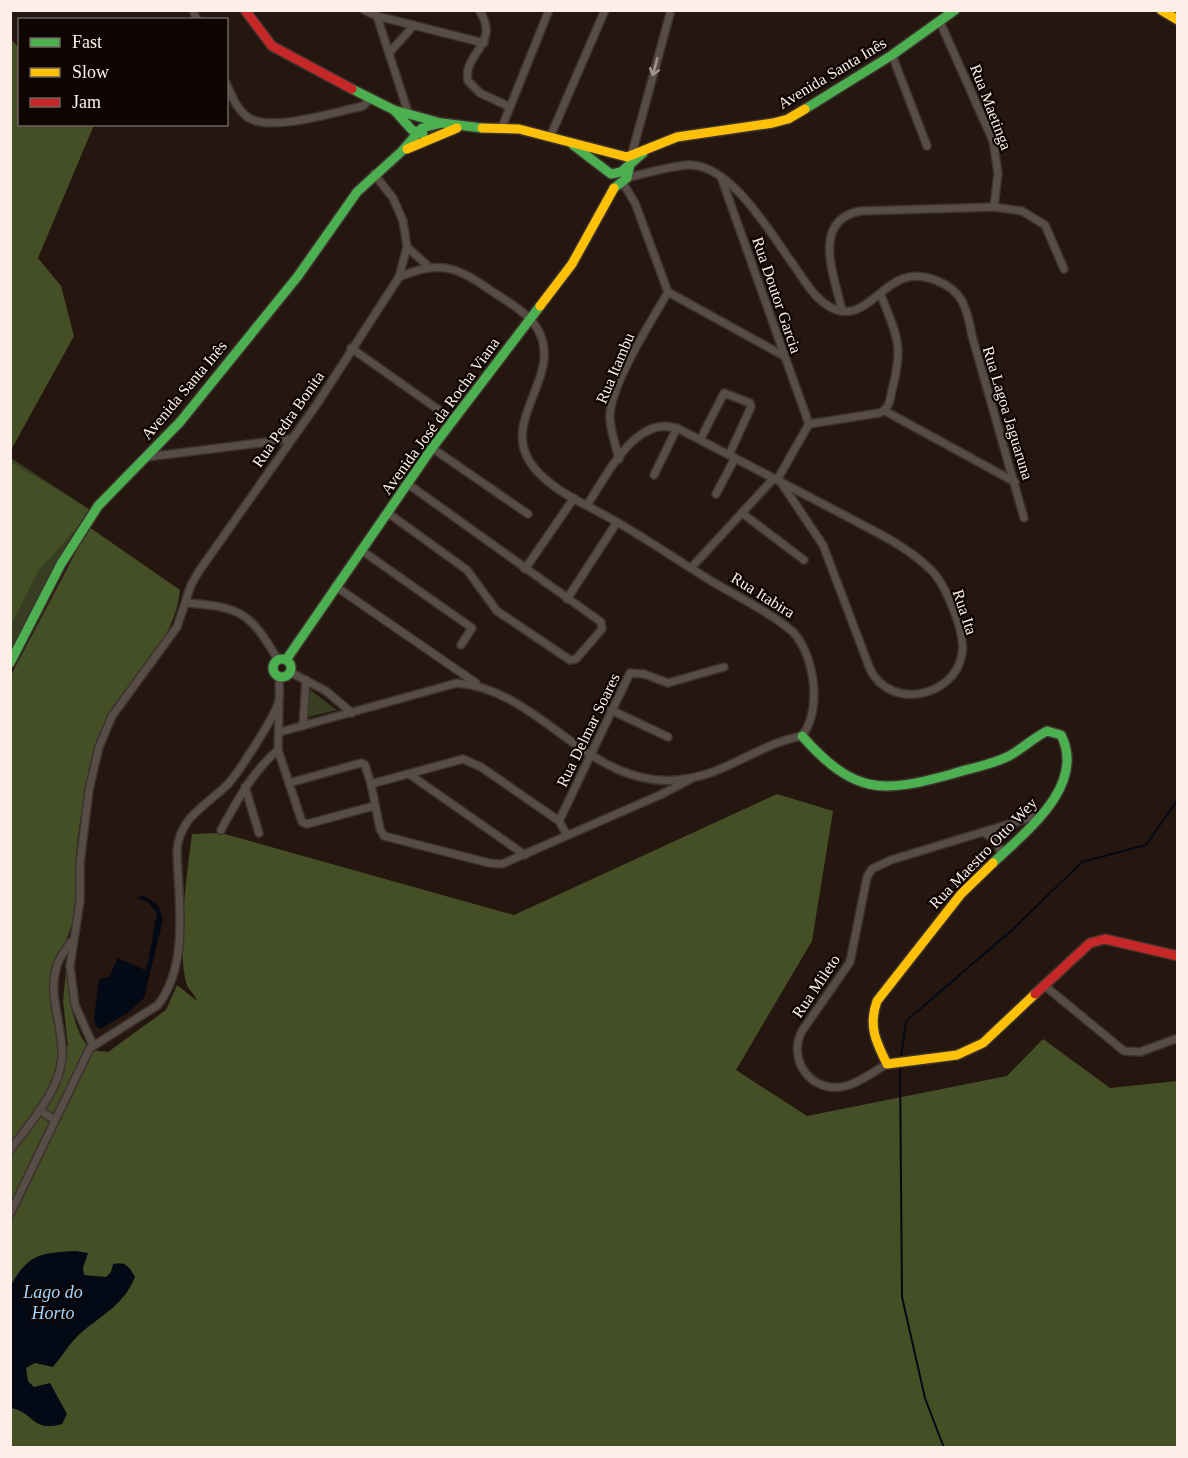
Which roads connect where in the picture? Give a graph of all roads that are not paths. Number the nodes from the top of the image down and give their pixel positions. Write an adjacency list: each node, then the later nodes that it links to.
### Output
1 (245, 10): 17 (main road)
2 (364, 10): 9 (street)
3 (479, 10): 13 (street)
4 (549, 10): 18 (street)
5 (605, 10): 24 (street)
6 (671, 10): 30 (street, one-way to 30)
7 (955, 10): 11 (main road, Avenida Santa Inês)
8 (1161, 10): 10 (main road)
9 (376, 13): 12 (street); 14 (street)
10 (1178, 20)
11 (940, 22): 15 (main road, Avenida Santa Inês); 35 (street, Rua Maetinga)
12 (414, 25): 13 (street); 14 (street)
13 (484, 43): 18 (street)
14 (390, 52): 20 (street)
15 (892, 55): 27 (street); 30 (main road, Avenida Santa Inês)
16 (228, 88): 17 (street)
17 (371, 98): 19 (main road)
18 (508, 106): 22 (street)
19 (394, 110): 20 (main road); 23 (main road)
20 (408, 112): 21 (main road); 23 (main road)
21 (443, 127): 22 (main road); 23 (main road); 25 (main road, Avenida Santa Inês)
22 (502, 127): 24 (main road)
23 (421, 131): 25 (main road); 28 (main road, Avenida Santa Inês)
24 (550, 136): 26 (main road)
25 (419, 144): 28 (main road, Avenida Santa Inês)
26 (572, 144): 29 (main road); 31 (main road)
27 (927, 146)
28 (402, 151): 32 (main road, Avenida Santa Inês)
29 (613, 153): 30 (main road); 31 (main road)
30 (631, 161): 31 (main road, Avenida Santa Inês); 34 (main road, Avenida José da Rocha Viana)
31 (608, 173): 34 (main road)
32 (374, 174): 36 (street); 53 (main road, Avenida Santa Inês)
33 (720, 175): 34 (street); 42 (street); 45 (street, Rua Doutor Garcia)
34 (621, 183): 40 (street); 43 (main road, Avenida José da Rocha Viana)
35 (994, 207): 38 (street); 42 (street)
36 (406, 247): 37 (street); 39 (street, Rua Pedra Bonita)
37 (428, 266): 39 (street); 43 (street)
38 (1064, 269)
39 (399, 277): 44 (street, Rua Pedra Bonita)
40 (668, 292): 45 (street); 55 (street, Rua Itambu)
41 (881, 295): 42 (street); 46 (street); 58 (street, Rua Lagoa Jaguaruna)
42 (842, 311)
43 (529, 319): 47 (main road, Avenida José da Rocha Viana); 61 (street, Rua Itabira)
44 (351, 348): 47 (street); 50 (street, Rua Pedra Bonita)
45 (784, 356): 48 (street, Rua Doutor Garcia)
46 (885, 411): 48 (street); 58 (street)
47 (453, 420): 52 (main road, Avenida José da Rocha Viana)
48 (809, 424): 57 (street)
49 (677, 428): 51 (street, Rua Ita); 55 (street); 56 (street)
50 (291, 439): 53 (street); 74 (street, Rua Pedra Bonita)
51 (700, 440): 54 (street, Rua Ita); 54 (street)
52 (432, 448): 59 (main road, Avenida José da Rocha Viana); 65 (street)
53 (147, 457): 77 (main road, Avenida Santa Inês)
54 (732, 457): 57 (street, Rua Ita); 60 (street)
55 (619, 459): 62 (street)
56 (654, 475)
57 (777, 480): 57 (street, Rua Ita); 64 (street)
58 (1015, 482): 66 (street, Rua Lagoa Jaguaruna)
59 (408, 484): 63 (main road, Avenida José da Rocha Viana); 71 (street)
60 (716, 494)
61 (574, 498): 62 (street, Rua Itabira); 71 (street)
62 (587, 505): 67 (street, Rua Itabira)
63 (388, 513): 68 (main road, Avenida José da Rocha Viana); 73 (street)
64 (742, 513): 69 (street); 70 (street)
65 (528, 514)
66 (1024, 518)
67 (617, 522): 70 (street, Rua Itabira); 73 (street)
68 (362, 550): 72 (main road, Avenida José da Rocha Viana); 75 (street)
69 (804, 560)
70 (691, 568): 88 (street, Rua Itabira)
71 (525, 569): 73 (street)
72 (335, 586): 76 (main road, Avenida José da Rocha Viana); 82 (street)
73 (567, 599)
74 (186, 603): 76 (street); 106 (street, Rua Pedra Bonita)
75 (461, 645)
76 (282, 660): 79 (main road); 80 (main road)
77 (10, 663)
78 (724, 667): 84 (street, Rua Delmar Soares)
79 (290, 672): 80 (main road); 81 (street)
80 (279, 676): 83 (street)
81 (306, 680): 85 (street); 86 (street)
82 (478, 684): 85 (street); 91 (street)
83 (279, 701): 87 (street); 110 (street)
84 (611, 710): 89 (street); 91 (street, Rua Delmar Soares)
85 (352, 713): 86 (street)
86 (303, 726): 87 (street)
87 (280, 732): 90 (street)
88 (802, 736): 93 (street); 98 (main road, Rua Maestro Otto Wey)
89 (669, 737)
90 (278, 750): 94 (street); 96 (street)
91 (591, 756): 93 (street); 99 (street, Rua Delmar Soares)
92 (408, 774): 95 (street); 99 (street); 104 (street)
93 (691, 778): 103 (street)
94 (289, 783): 95 (street); 97 (street)
95 (371, 784): 97 (street)
96 (245, 786): 100 (street); 101 (street)
97 (374, 806): 104 (street)
98 (1046, 812): 102 (street, Rua Mileto); 105 (main road, Rua Maestro Otto Wey)
99 (559, 820): 103 (street)
100 (221, 830)
101 (259, 833)
102 (986, 833): 105 (street); 111 (street, Rua Mileto)
103 (567, 835): 104 (street)
104 (525, 855)
105 (1001, 857): 111 (main road, Rua Maestro Otto Wey)
106 (73, 938): 110 (street); 112 (street)
107 (1178, 956): 108 (main road)
108 (1044, 986): 109 (street); 111 (main road)
109 (1178, 1038)
110 (93, 1045): 113 (street)
111 (887, 1064)
112 (39, 1110): 113 (street); 114 (street)
113 (54, 1120): 115 (street)
114 (10, 1150)
115 (10, 1214)

